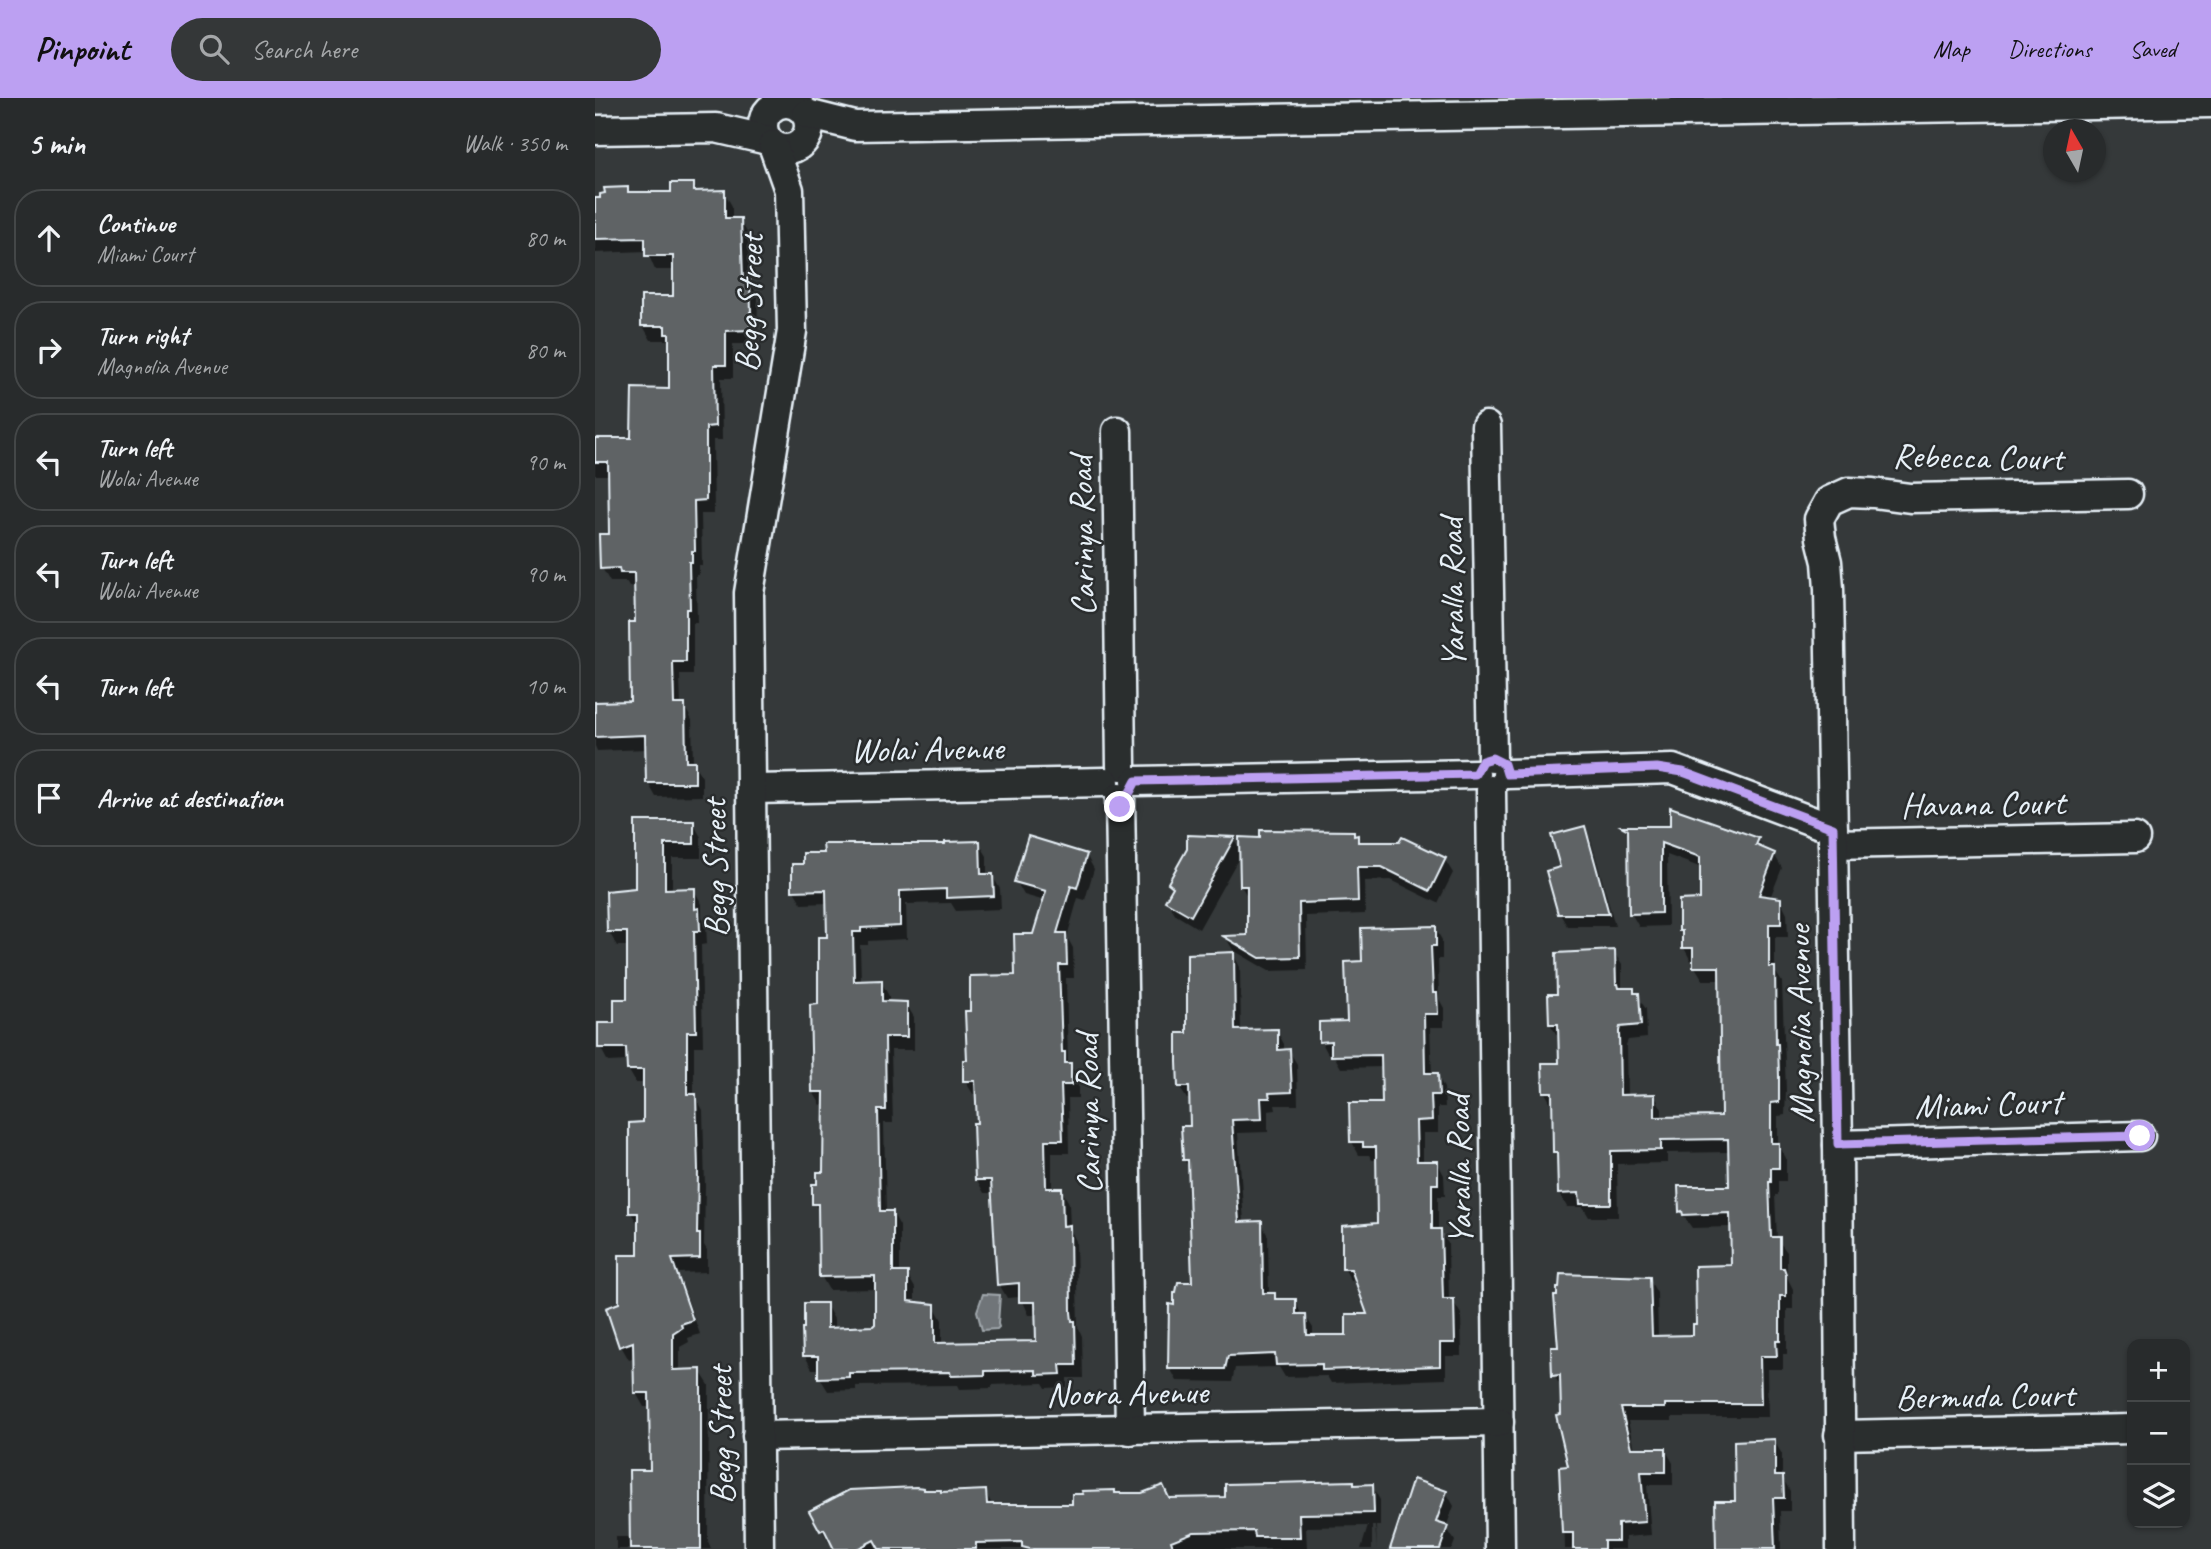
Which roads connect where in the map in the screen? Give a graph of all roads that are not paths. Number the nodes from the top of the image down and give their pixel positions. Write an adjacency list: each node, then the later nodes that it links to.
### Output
1 (2211, 103): 2 (street)
2 (787, 121): 3 (street); 10 (street, Begg Street)
3 (595, 130)
4 (1486, 426): 8 (street, Yaralla Road)
5 (1117, 430): 9 (street, Carinya Road)
6 (2128, 494): 7 (street, Rebecca Court)
7 (1829, 501): 11 (street, Magnolia Avenue)
8 (1491, 774): 9 (street, Wolai Avenue); 11 (street, Wolai Avenue); 15 (street, Yaralla Road)
9 (1120, 781): 10 (street, Wolai Avenue); 17 (street, Carinya Road)
10 (751, 789): 19 (street, Begg Street)
11 (1833, 836): 12 (street, Havana Court); 14 (street, Magnolia Avenue)
12 (2135, 838)
13 (2140, 1136): 14 (street, Miami Court)
14 (1838, 1144): 18 (street, Magnolia Avenue)
15 (1499, 1422): 17 (street, Noora Avenue); 21 (street, Yaralla Road)
16 (2127, 1429): 18 (street, Bermuda Court)
17 (1130, 1430): 19 (street, Noora Avenue)
18 (1839, 1435): 22 (street, Magnolia Avenue)
19 (757, 1436): 20 (street, Begg Street)
20 (759, 1549)
21 (1500, 1549)
22 (1841, 1549)

